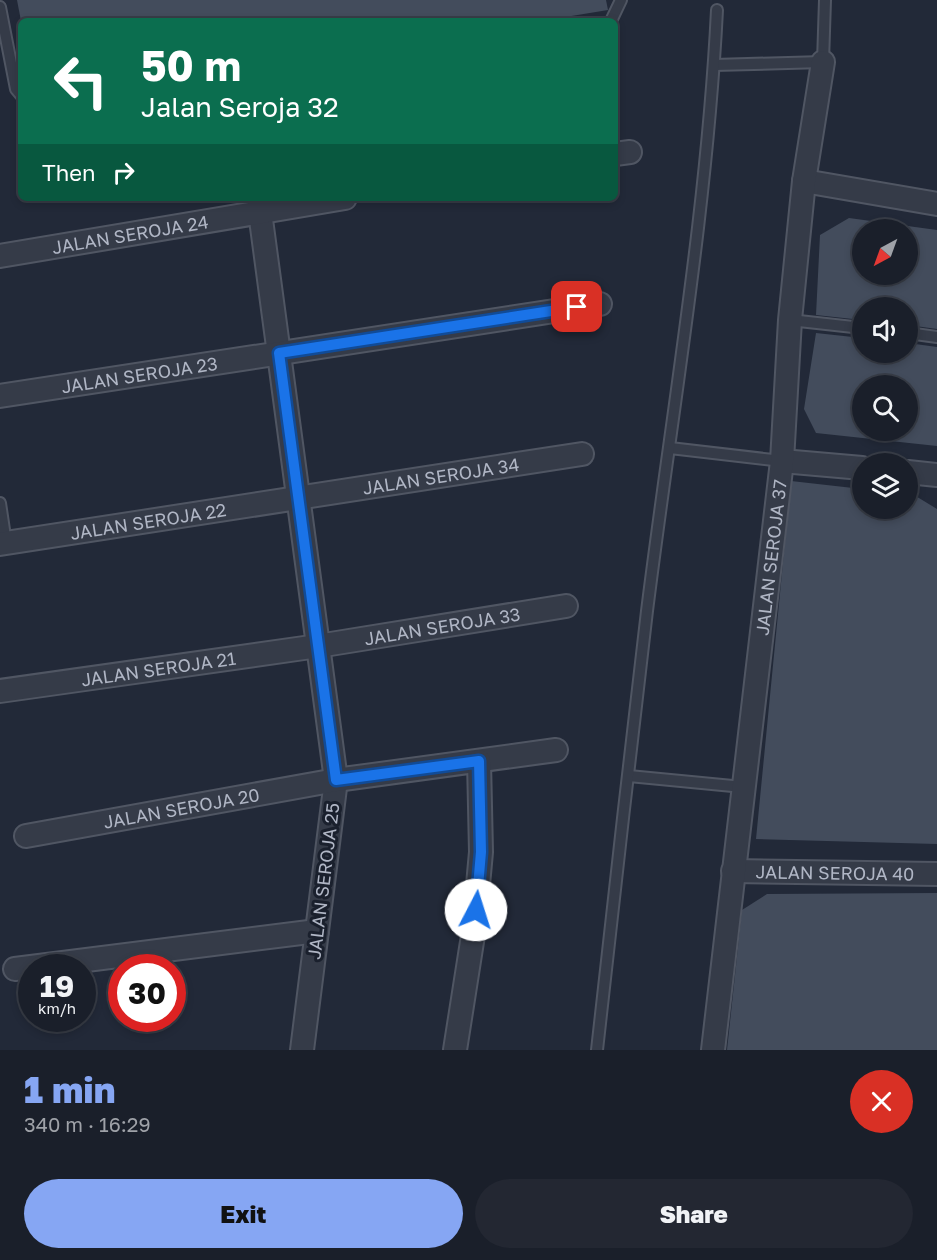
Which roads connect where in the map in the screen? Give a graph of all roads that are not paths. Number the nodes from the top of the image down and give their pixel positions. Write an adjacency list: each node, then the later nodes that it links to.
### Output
1 (621, 0): 5 (lane)
2 (825, 0): 6 (lane)
3 (0, 7): 8 (lane)
4 (717, 10): 7 (lane)
5 (612, 18)
6 (823, 62): 7 (lane); 9 (street, JALAN SEROJA 37)
7 (714, 65): 21 (lane)
8 (18, 91)
9 (804, 181): 11 (street); 15 (street, JALAN SEROJA 37)
10 (327, 201): 12 (street, JALAN SEROJA 24)
11 (937, 204)
12 (260, 212): 13 (street, JALAN SEROJA 24); 19 (street, JALAN SEROJA 25)
13 (0, 256)
14 (600, 304): 19 (street, JALAN SEROJA 23)
15 (790, 320): 16 (lane); 23 (street, JALAN SEROJA 37)
16 (852, 327)
17 (918, 334): 18 (lane)
18 (937, 337)
19 (279, 353): 20 (street, JALAN SEROJA 23); 27 (street, JALAN SEROJA 25)
20 (0, 396)
21 (670, 448): 23 (lane); 35 (lane)
22 (582, 454): 27 (street, JALAN SEROJA 34)
23 (783, 461): 24 (street); 37 (street, JALAN SEROJA 37)
24 (852, 467)
25 (918, 473): 26 (street)
26 (937, 475)
27 (298, 498): 29 (street, JALAN SEROJA 22); 31 (street, JALAN SEROJA 25)
28 (0, 503): 29 (lane)
29 (3, 544)
30 (566, 606): 31 (street, JALAN SEROJA 33)
31 (318, 646): 32 (street, JALAN SEROJA 21); 36 (street, JALAN SEROJA 25)
32 (0, 691)
33 (556, 750): 34 (street, JALAN SEROJA 20)
34 (479, 761): 36 (street, JALAN SEROJA 20); 44 (street)
35 (629, 776): 37 (lane); 45 (lane)
36 (336, 780): 38 (street, JALAN SEROJA 20); 41 (street, JALAN SEROJA 25)
37 (743, 787): 39 (street, JALAN SEROJA 37)
38 (26, 836)
39 (733, 871): 40 (street, JALAN SEROJA 40); 46 (street, JALAN SEROJA 37)
40 (937, 873)
41 (317, 931): 42 (street); 43 (street, JALAN SEROJA 25)
42 (15, 969)
43 (302, 1050)
44 (455, 1050)
45 (597, 1050)
46 (713, 1050)

